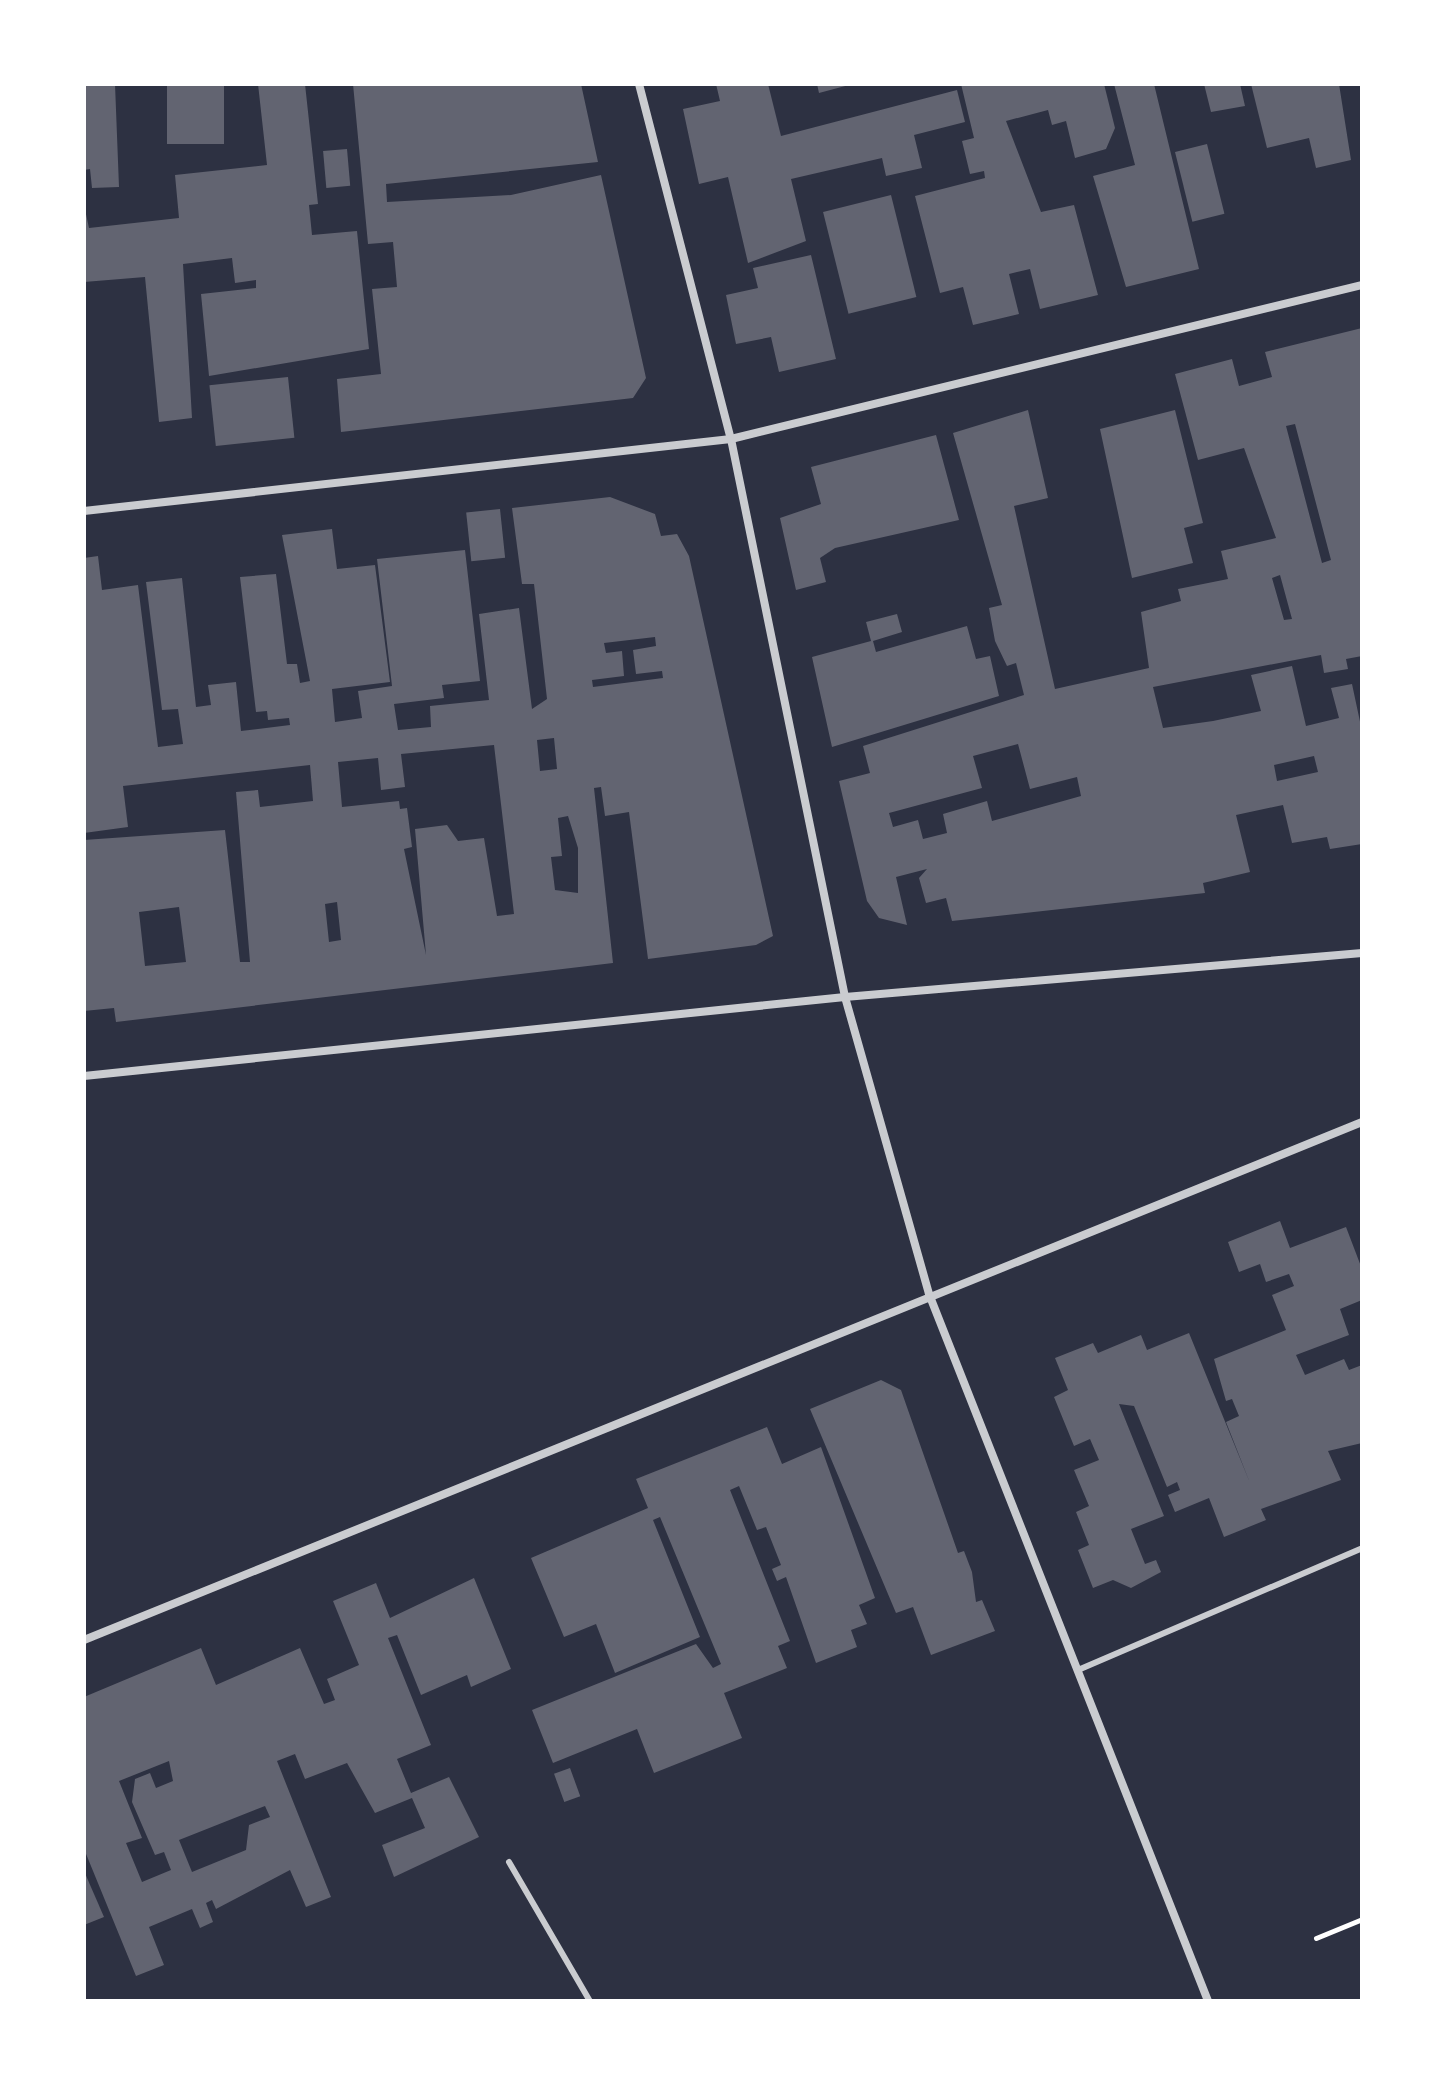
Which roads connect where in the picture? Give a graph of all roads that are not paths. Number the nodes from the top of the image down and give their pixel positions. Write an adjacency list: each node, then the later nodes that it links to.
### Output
1 (639, 84): 3 (street)
2 (1362, 285): 3 (street)
3 (731, 439): 4 (street); 6 (street)
4 (84, 511)
5 (1362, 953): 6 (street)
6 (845, 997): 7 (street); 9 (street)
7 (84, 1076)
8 (1362, 1122): 9 (street)
9 (929, 1294): 11 (street); 12 (street)
10 (1362, 1548): 12 (lane)
11 (84, 1640)
12 (1078, 1670): 15 (street)
13 (509, 1862): 14 (lane)
14 (590, 2001)
15 (1208, 2001)

